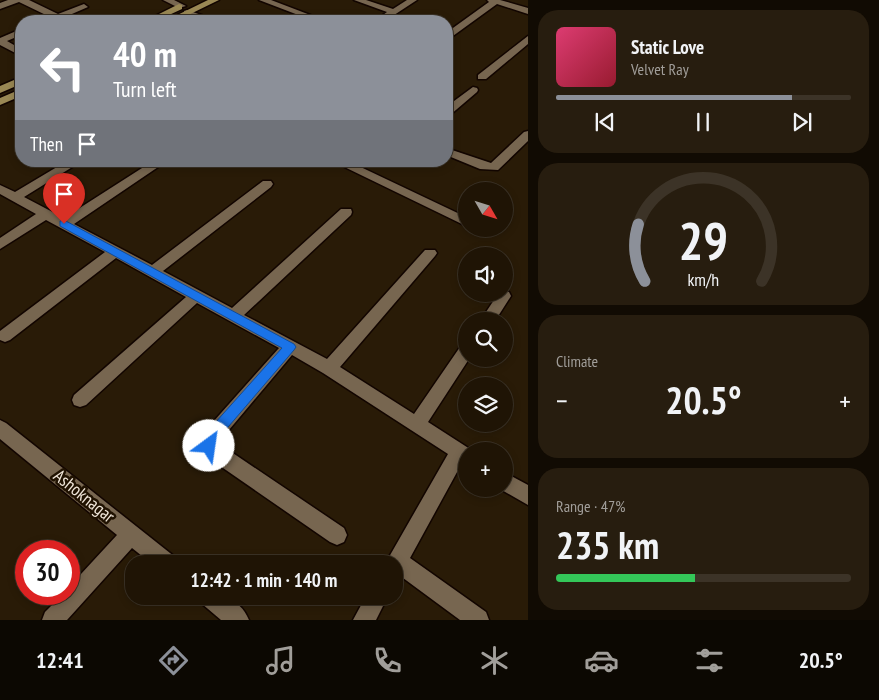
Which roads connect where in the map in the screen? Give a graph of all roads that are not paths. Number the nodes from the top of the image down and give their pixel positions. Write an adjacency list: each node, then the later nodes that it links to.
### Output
1 (16, 0): 10 (street)
2 (22, 0): 15 (street)
3 (166, 0): 12 (street)
4 (194, 0): 12 (main road)
5 (215, 0): 12 (main road)
6 (262, 0): 20 (street)
7 (358, 0): 14 (street)
8 (413, 0): 14 (street)
9 (493, 1): 13 (street); 22 (street)
10 (0, 6)
11 (84, 7): 16 (street)
12 (184, 9): 17 (main road); 18 (main road); 19 (street)
13 (528, 11)
14 (394, 12): 21 (street)
15 (54, 15)
16 (69, 15)
17 (166, 15)
18 (176, 15)
19 (197, 15)
20 (305, 15)
21 (389, 15)
22 (453, 32)
23 (15, 35): 25 (street)
24 (528, 39): 27 (street)
25 (0, 41): 26 (street)
26 (15, 50)
27 (482, 77)
28 (15, 83): 29 (main road)
29 (0, 90)
30 (473, 90): 33 (street)
31 (15, 95): 32 (main road)
32 (0, 102)
33 (453, 107)
34 (528, 134): 35 (street)
35 (453, 154)
36 (66, 167): 41 (street)
37 (152, 167): 45 (street)
38 (351, 167): 44 (street)
39 (267, 184): 49 (street)
40 (0, 189): 41 (street)
41 (15, 197): 43 (street)
42 (346, 212): 51 (street)
43 (46, 214): 45 (street); 46 (street)
44 (458, 218)
45 (64, 224): 47 (street)
46 (0, 244)
47 (116, 251): 49 (street); 52 (street)
48 (430, 253): 55 (street)
49 (153, 272): 50 (street)
50 (196, 296): 51 (street); 56 (street)
51 (234, 315): 53 (street)
52 (5, 336)
53 (290, 347): 55 (street); 64 (street)
54 (458, 364): 57 (street)
55 (329, 368): 57 (street)
56 (80, 400)
57 (417, 424): 59 (street)
58 (0, 428): 63 (street, Ashoknagar)
59 (458, 451)
60 (458, 462): 66 (street)
61 (513, 486): 62 (street)
62 (528, 496)
63 (131, 534): 65 (street, Ashoknagar); 70 (street)
64 (338, 534)
65 (157, 555)
66 (401, 555)
67 (403, 569): 73 (street)
68 (219, 605): 71 (street)
69 (373, 605): 72 (street)
70 (53, 620)
71 (238, 620)
72 (364, 620)
73 (478, 620)

